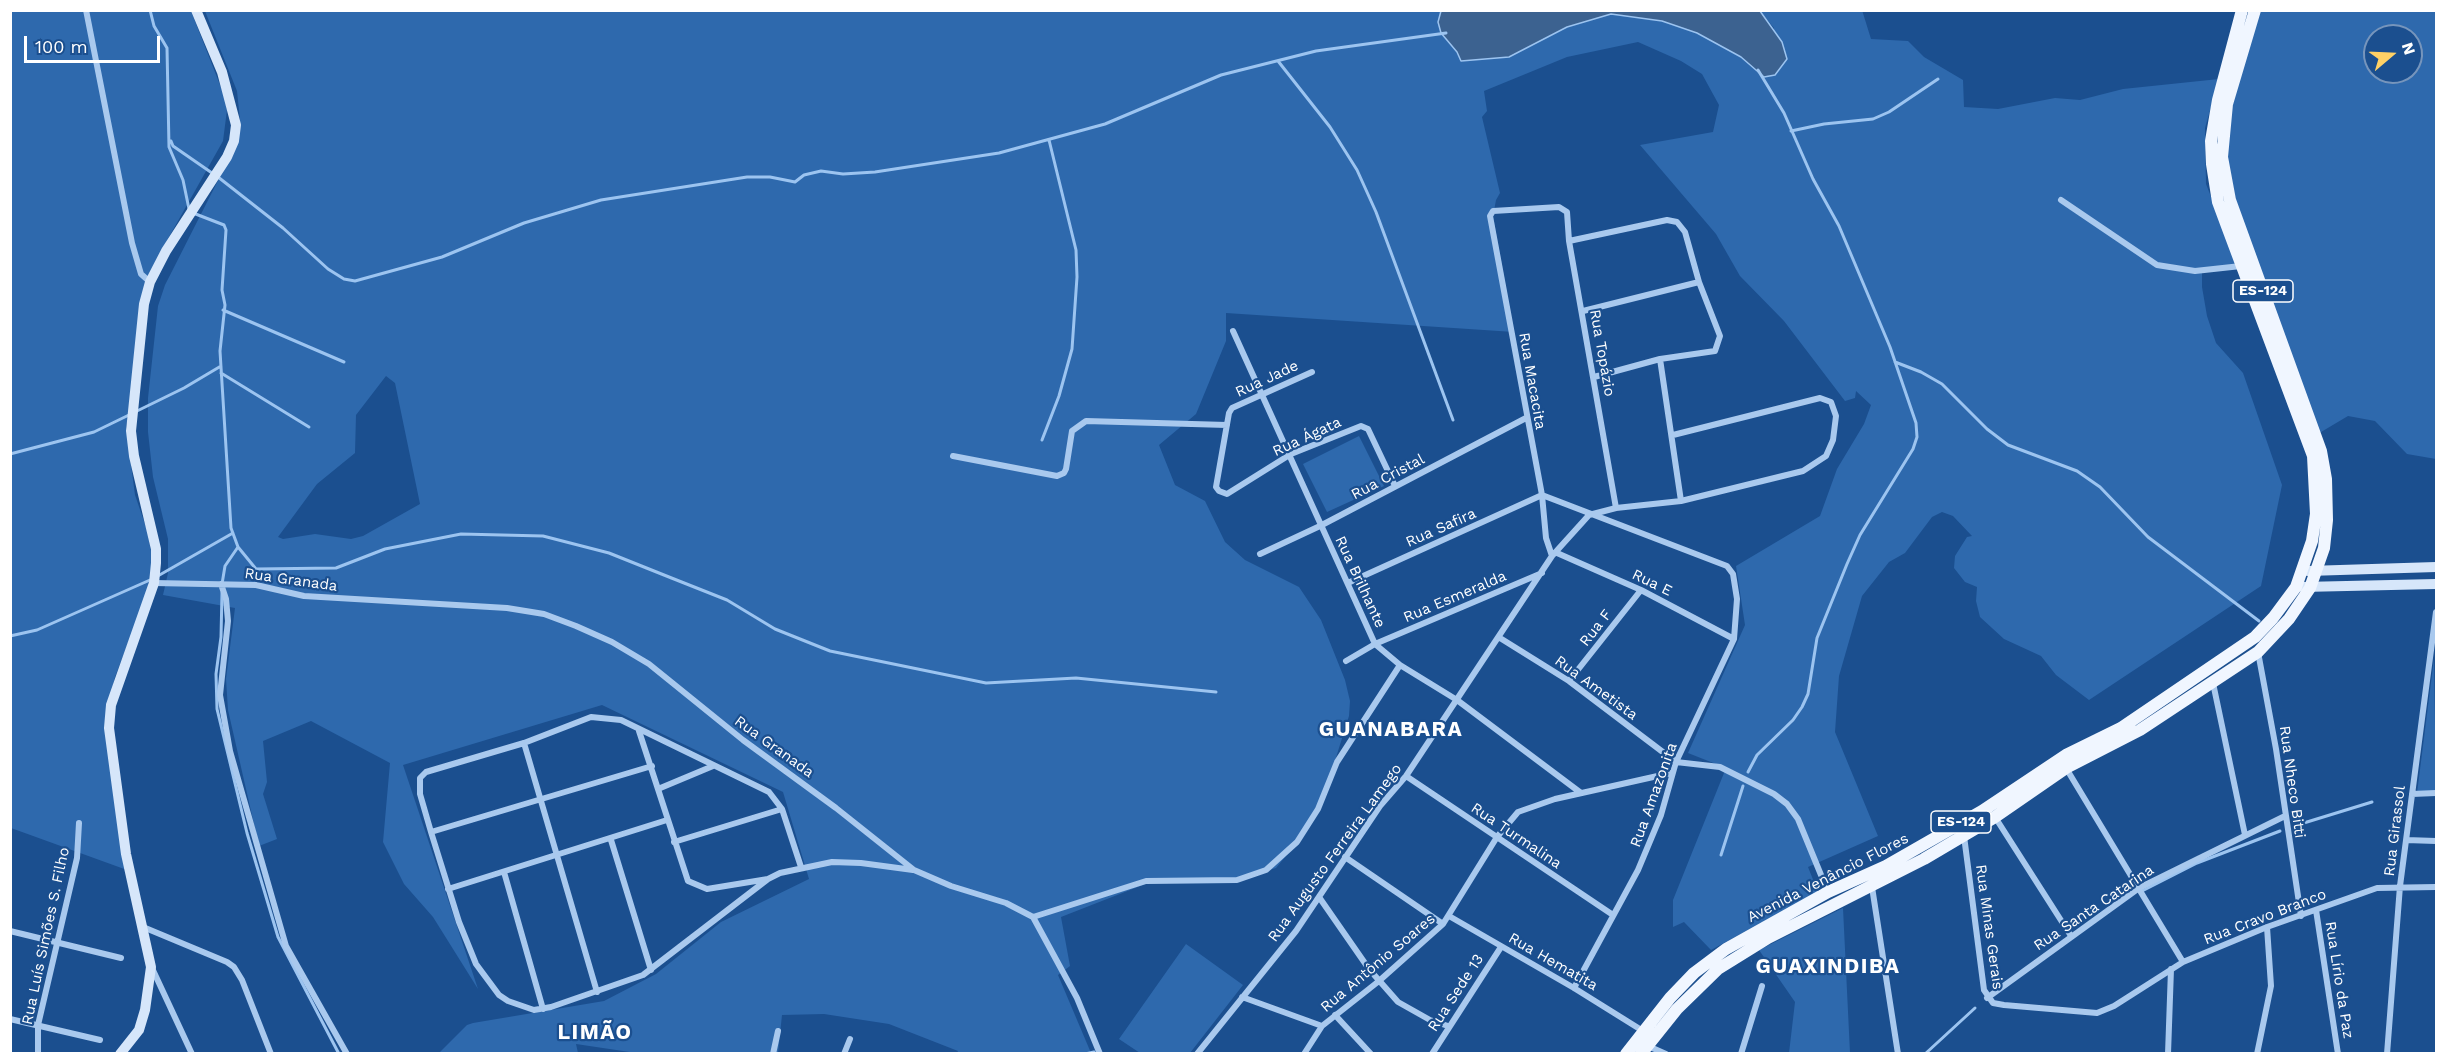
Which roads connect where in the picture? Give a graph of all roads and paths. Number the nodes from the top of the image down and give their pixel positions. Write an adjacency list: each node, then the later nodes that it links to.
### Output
1 (86, 10): 9 (street)
2 (196, 10): 9 (street)
3 (2242, 10): 8 (main road, ES-124)
4 (2255, 10): 32 (main road, ES-124)
5 (2061, 200): 8 (street)
6 (1493, 211): 7 (street, Rua Topázio); 17 (street, Rua Macacita)
7 (1569, 241): 10 (street); 11 (street, Rua Topázio)
8 (2241, 266): 31 (main road, ES-124)
9 (150, 282): 34 (street)
10 (1699, 282): 11 (street); 13 (street)
11 (1583, 311): 15 (street, Rua Topázio)
12 (1233, 331): 16 (street, Rua Brilhante)
13 (1660, 359): 15 (street); 19 (street)
14 (1312, 372): 16 (street, Rua Jade)
15 (1594, 377): 25 (street, Rua Topázio)
16 (1262, 396): 18 (street, Rua Jade); 20 (street, Rua Brilhante)
17 (1526, 418): 22 (street, Rua Cristal); 23 (street, Rua Macacita)
18 (1227, 425): 20 (street, Rua Ágata); 21 (street)
19 (1673, 435): 24 (street); 24 (street)
20 (1291, 454): 22 (street, Rua Ágata); 27 (street, Rua Brilhante)
21 (953, 456)
22 (1395, 486): 27 (street, Rua Cristal)
23 (1542, 495): 26 (street); 29 (street, Rua Macacita); 35 (street, Rua Safira)
24 (1681, 501): 25 (street)
25 (1616, 508): 26 (street)
26 (1589, 515): 29 (street, Rua Augusto Ferreira Lamego); 43 (street, Rua Amazonita)
27 (1320, 526): 28 (street, Rua Cristal); 35 (street, Rua Brilhante)
28 (1260, 554)
29 (1555, 554): 33 (street, Rua Augusto Ferreira Lamego); 40 (street, Rua E)
30 (2436, 567): 32 (street)
31 (2302, 570): 32 (street); 38 (main road, ES-124)
32 (2318, 571): 39 (main road, ES-124)
33 (1543, 573): 42 (street, Rua Augusto Ferreira Lamego); 44 (street, Rua Esmeralda)
34 (154, 582): 36 (street, Rua Granada); 96 (street)
35 (1350, 582): 44 (street, Rua Brilhante)
36 (221, 584): 80 (street, Rua Granada); 129 (street)
37 (2436, 584): 39 (street)
38 (2296, 587): 39 (street); 88 (main road, Avenida Venâncio Flores / ES-124)
39 (2310, 588): 45 (main road, Avenida Venâncio Flores / ES-124)
40 (1641, 590): 43 (street, Rua E); 48 (street, Rua F)
41 (2436, 612): 62 (street, Rua Girassol)
42 (1500, 638): 48 (street, Rua Ametista); 50 (street, Rua Augusto Ferreira Lamego)
43 (1734, 639): 53 (street, Rua Amazonita)
44 (1375, 644): 46 (street, Rua Esmeralda); 47 (street, Rua Brilhante)
45 (2258, 652): 49 (main road, Avenida Venâncio Flores / ES-124); 65 (street, Rua Nheco Bitti)
46 (1346, 661)
47 (1400, 664): 50 (street, Rua Brilhante); 94 (street)
48 (1569, 681): 53 (street, Rua Ametista)
49 (2213, 683): 56 (main road, Avenida Venâncio Flores / ES-124); 71 (street)
50 (1457, 700): 58 (street, Rua Augusto Ferreira Lamego); 60 (street, Rua Brilhante)
51 (639, 730): 52 (street); 54 (street); 55 (street)
52 (524, 743): 63 (street); 69 (street)
53 (1676, 762): 57 (street, Rua Amazonita); 88 (street)
54 (651, 766): 59 (street); 63 (street)
55 (713, 766): 59 (street); 64 (street)
56 (2066, 768): 66 (main road, Avenida Venâncio Flores / ES-124); 86 (street)
57 (1671, 773): 60 (street, Rua Antônio Soares); 91 (street, Rua Amazonita)
58 (1406, 776): 72 (street, Rua Turmalina); 78 (street, Rua Augusto Ferreira Lamego)
59 (658, 789): 67 (street)
60 (1581, 793): 72 (street, Rua Antônio Soares)
61 (2436, 793): 62 (street)
62 (2412, 794): 74 (street, Rua Girassol)
63 (542, 797): 69 (street); 77 (street)
64 (782, 809): 76 (street); 79 (street)
65 (2285, 816): 71 (street, Rua Santa Catarina); 93 (street, Rua Nheco Bitti)
66 (1995, 817): 70 (main road, Avenida Venâncio Flores / ES-124); 99 (street)
67 (667, 820): 73 (street); 76 (street)
68 (78, 823): 100 (street, Rua Luís Simões S. Filho)
69 (430, 832): 87 (street)
70 (1964, 836): 84 (main road, Avenida Venâncio Flores / ES-124); 112 (street, Rua Minas Gerais)
71 (2245, 836): 86 (street, Rua Santa Catarina)
72 (1497, 837): 91 (street, Rua Turmalina); 92 (street, Rua Antônio Soares)
73 (611, 840): 77 (street); 106 (street)
74 (2406, 840): 75 (street); 83 (street, Rua Girassol)
75 (2436, 841)
76 (674, 842): 82 (street)
77 (558, 855): 81 (street); 110 (street)
78 (1345, 857): 89 (street, Rua Augusto Ferreira Lamego); 95 (street)
79 (801, 867): 80 (street); 82 (street)
80 (914, 870): 94 (street, Rua Granada)
81 (504, 872): 87 (street); 114 (street)
82 (768, 879): 106 (street)
83 (2400, 886): 85 (street, Rua Cravo Branco); 90 (street, Rua Cravo Branco); 144 (street, Rua Girassol)
84 (1872, 887): 124 (main road, Avenida Venâncio Flores / ES-124); 140 (street)
85 (2436, 887)
86 (2139, 888): 99 (street, Rua Santa Catarina); 103 (street)
87 (448, 889): 114 (street)
88 (1828, 892): 121 (main road, Avenida Venâncio Flores / ES-124)
89 (1319, 897): 107 (street); 111 (street, Rua Augusto Ferreira Lamego)
90 (2316, 910): 93 (street, Rua Cravo Branco); 143 (street, Rua Lírio da Paz)
91 (1613, 915): 109 (street, Rua Amazonita)
92 (1449, 916): 95 (street, Rua Antônio Soares); 101 (street, Rua Hematita)
93 (2301, 916): 97 (street, Rua Cravo Branco)
94 (1033, 917): 132 (street)
95 (1443, 924): 107 (street, Rua Antônio Soares)
96 (142, 927): 104 (street); 128 (street)
97 (2267, 927): 103 (street, Rua Cravo Branco); 142 (street)
98 (10, 931): 100 (street)
99 (2071, 936): 112 (street, Rua Santa Catarina)
100 (56, 942): 102 (street); 117 (street, Rua Luís Simões S. Filho)
101 (1502, 947): 109 (street, Rua Hematita); 119 (street, Rua Sede 13)
102 (121, 958)
103 (2183, 962): 105 (street, Rua Cravo Branco)
104 (151, 967): 126 (street); 127 (street)
105 (2171, 969): 113 (street, Rua Cravo Branco); 141 (street)
106 (651, 970): 110 (street)
107 (1379, 981): 115 (street, Rua Antônio Soares); 119 (street)
108 (1762, 986): 139 (street)
109 (1574, 988): 121 (street, Rua Hematita)
110 (597, 992): 114 (street)
111 (1242, 997): 118 (street); 133 (street, Rua Augusto Ferreira Lamego)
112 (1987, 998): 113 (street, Rua Minas Gerais)
113 (2114, 1006)
114 (543, 1009)
115 (1335, 1015): 118 (street, Rua Antônio Soares); 135 (street)
116 (10, 1019): 117 (street)
117 (38, 1025): 123 (street); 125 (street, Rua Luís Simões S. Filho)
118 (1322, 1026): 134 (street, Rua Antônio Soares)
119 (1448, 1026): 136 (street, Rua Sede 13)
120 (778, 1031): 130 (street)
121 (1643, 1031): 137 (main road, Avenida Venâncio Flores / ES-124)
122 (849, 1039): 131 (street)
123 (100, 1040)
124 (1644, 1050): 138 (street)
125 (38, 1053)
126 (120, 1053)
127 (192, 1053)
128 (271, 1053)
129 (347, 1053)
130 (773, 1053)
131 (844, 1053)
132 (1100, 1053)
133 (1197, 1053)
134 (1304, 1053)
135 (1371, 1053)
136 (1432, 1053)
137 (1626, 1053)
138 (1666, 1053)
139 (1741, 1053)
140 (1898, 1053)
141 (2168, 1053)
142 (2257, 1053)
143 (2338, 1053)
144 (2387, 1053)

